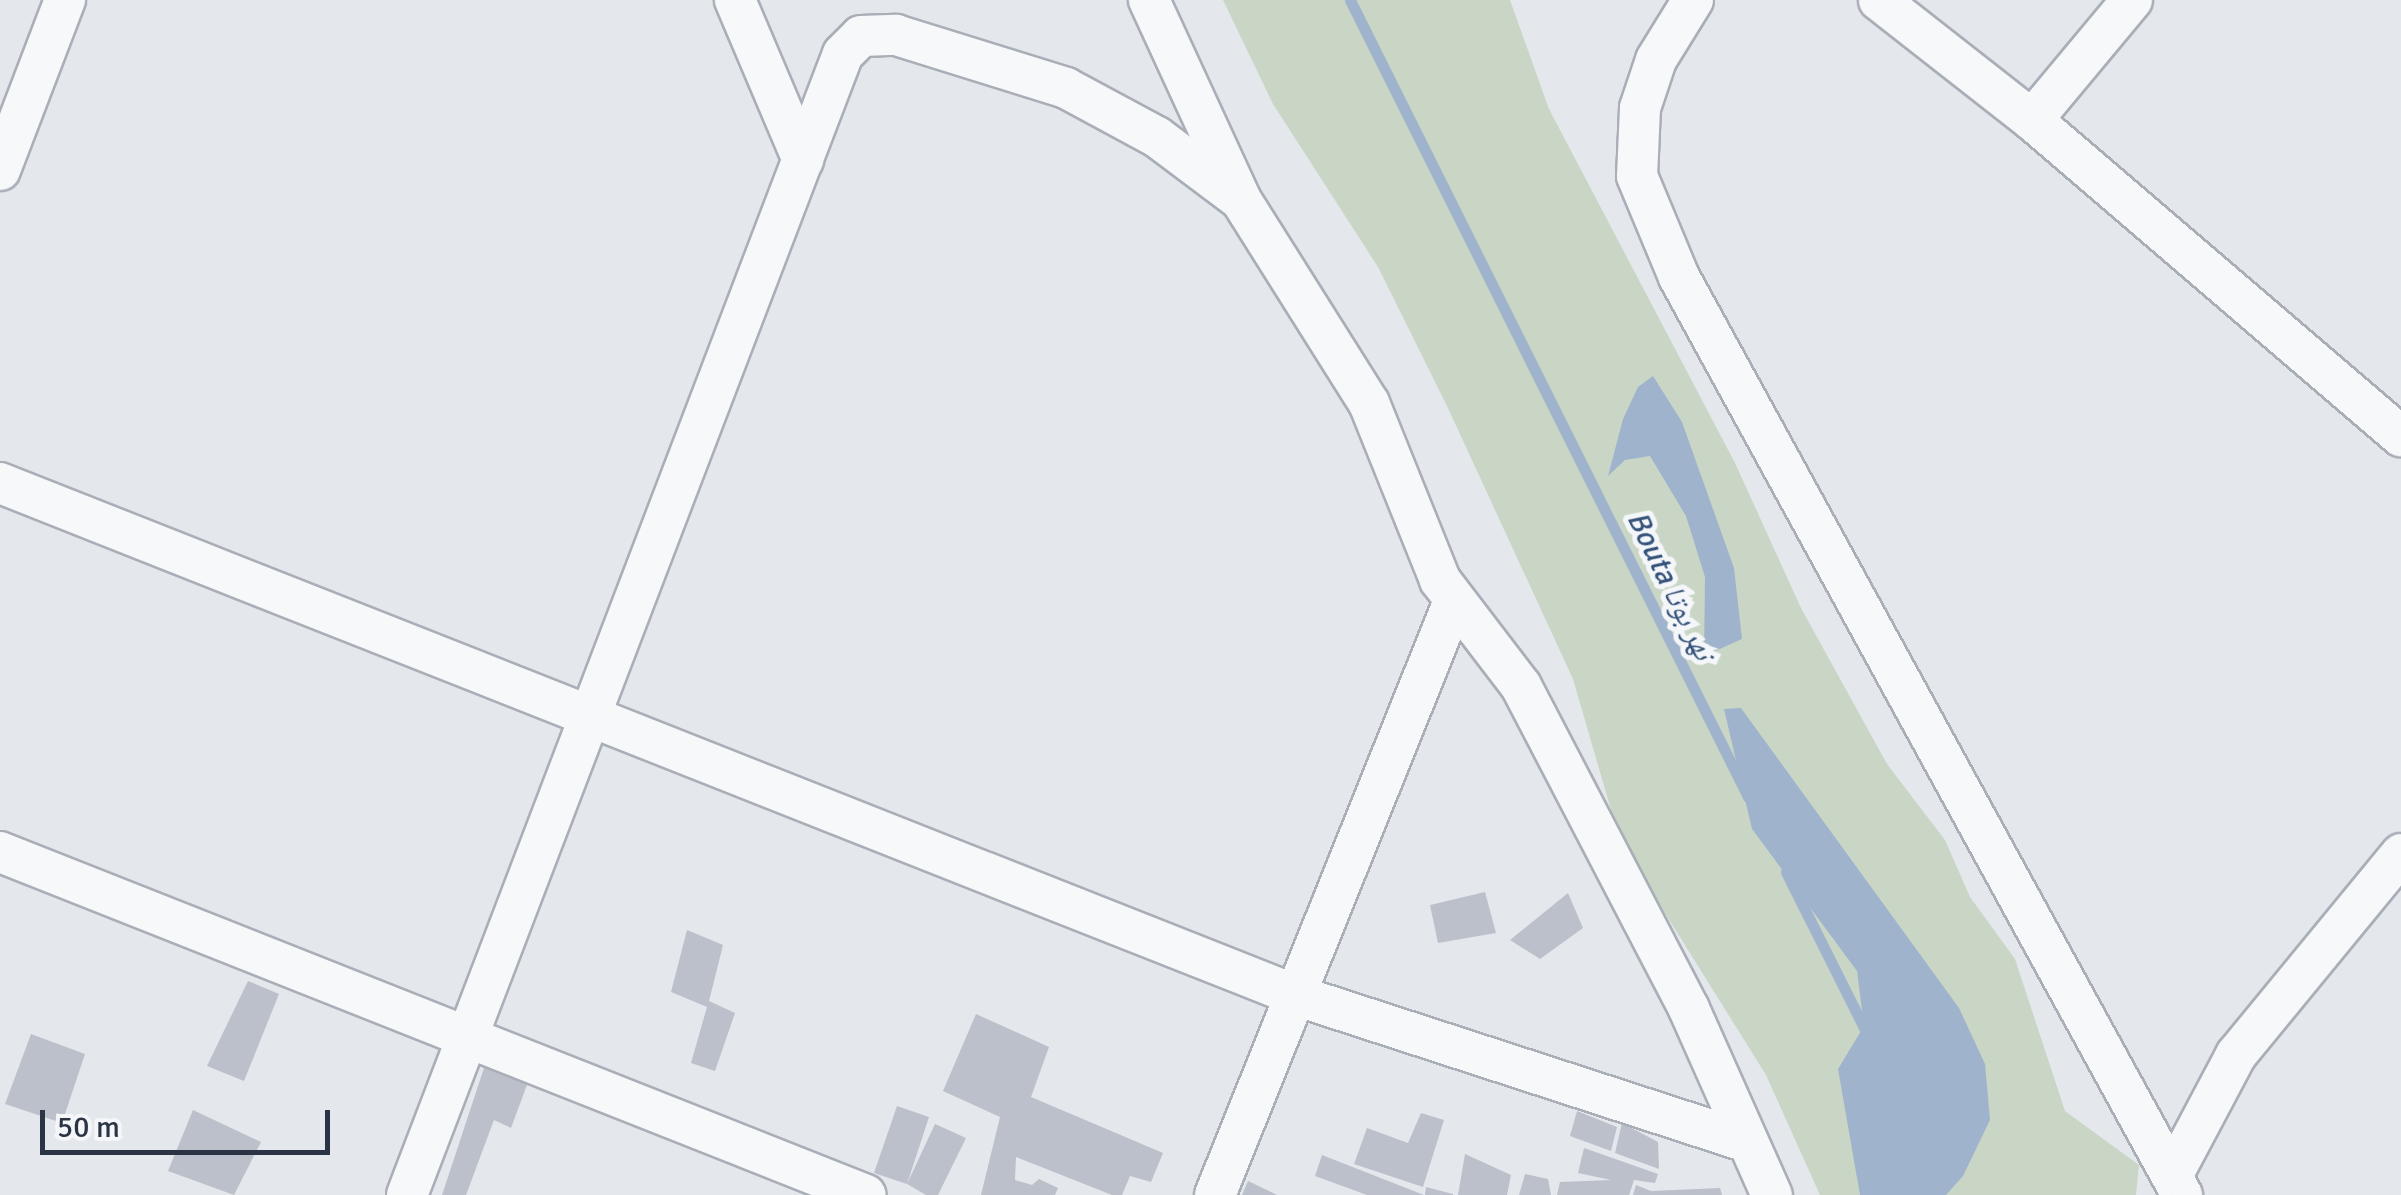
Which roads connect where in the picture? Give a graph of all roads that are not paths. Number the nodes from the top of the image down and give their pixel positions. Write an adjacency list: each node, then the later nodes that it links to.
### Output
1 (65, 0): 7 (street)
2 (735, 0): 9 (street)
3 (1149, 0): 11 (street)
4 (1694, 0): 21 (street)
5 (1879, 0): 8 (street)
6 (2132, 0): 8 (street)
7 (12, 100): 10 (street)
8 (2032, 120): 12 (street)
9 (803, 160): 11 (street); 15 (street)
10 (0, 170)
11 (1241, 200): 14 (street)
12 (2401, 436)
13 (0, 484): 15 (street)
14 (1454, 601): 18 (street); 20 (street)
15 (588, 720): 18 (street); 19 (street)
16 (0, 852): 19 (street)
17 (2401, 854): 21 (street)
18 (1295, 995): 20 (street); 24 (street)
19 (468, 1033): 22 (street); 23 (street)
20 (1747, 1142): 25 (street)
21 (2177, 1184)
22 (407, 1195)
23 (866, 1195)
24 (1215, 1195)
25 (1772, 1195)

